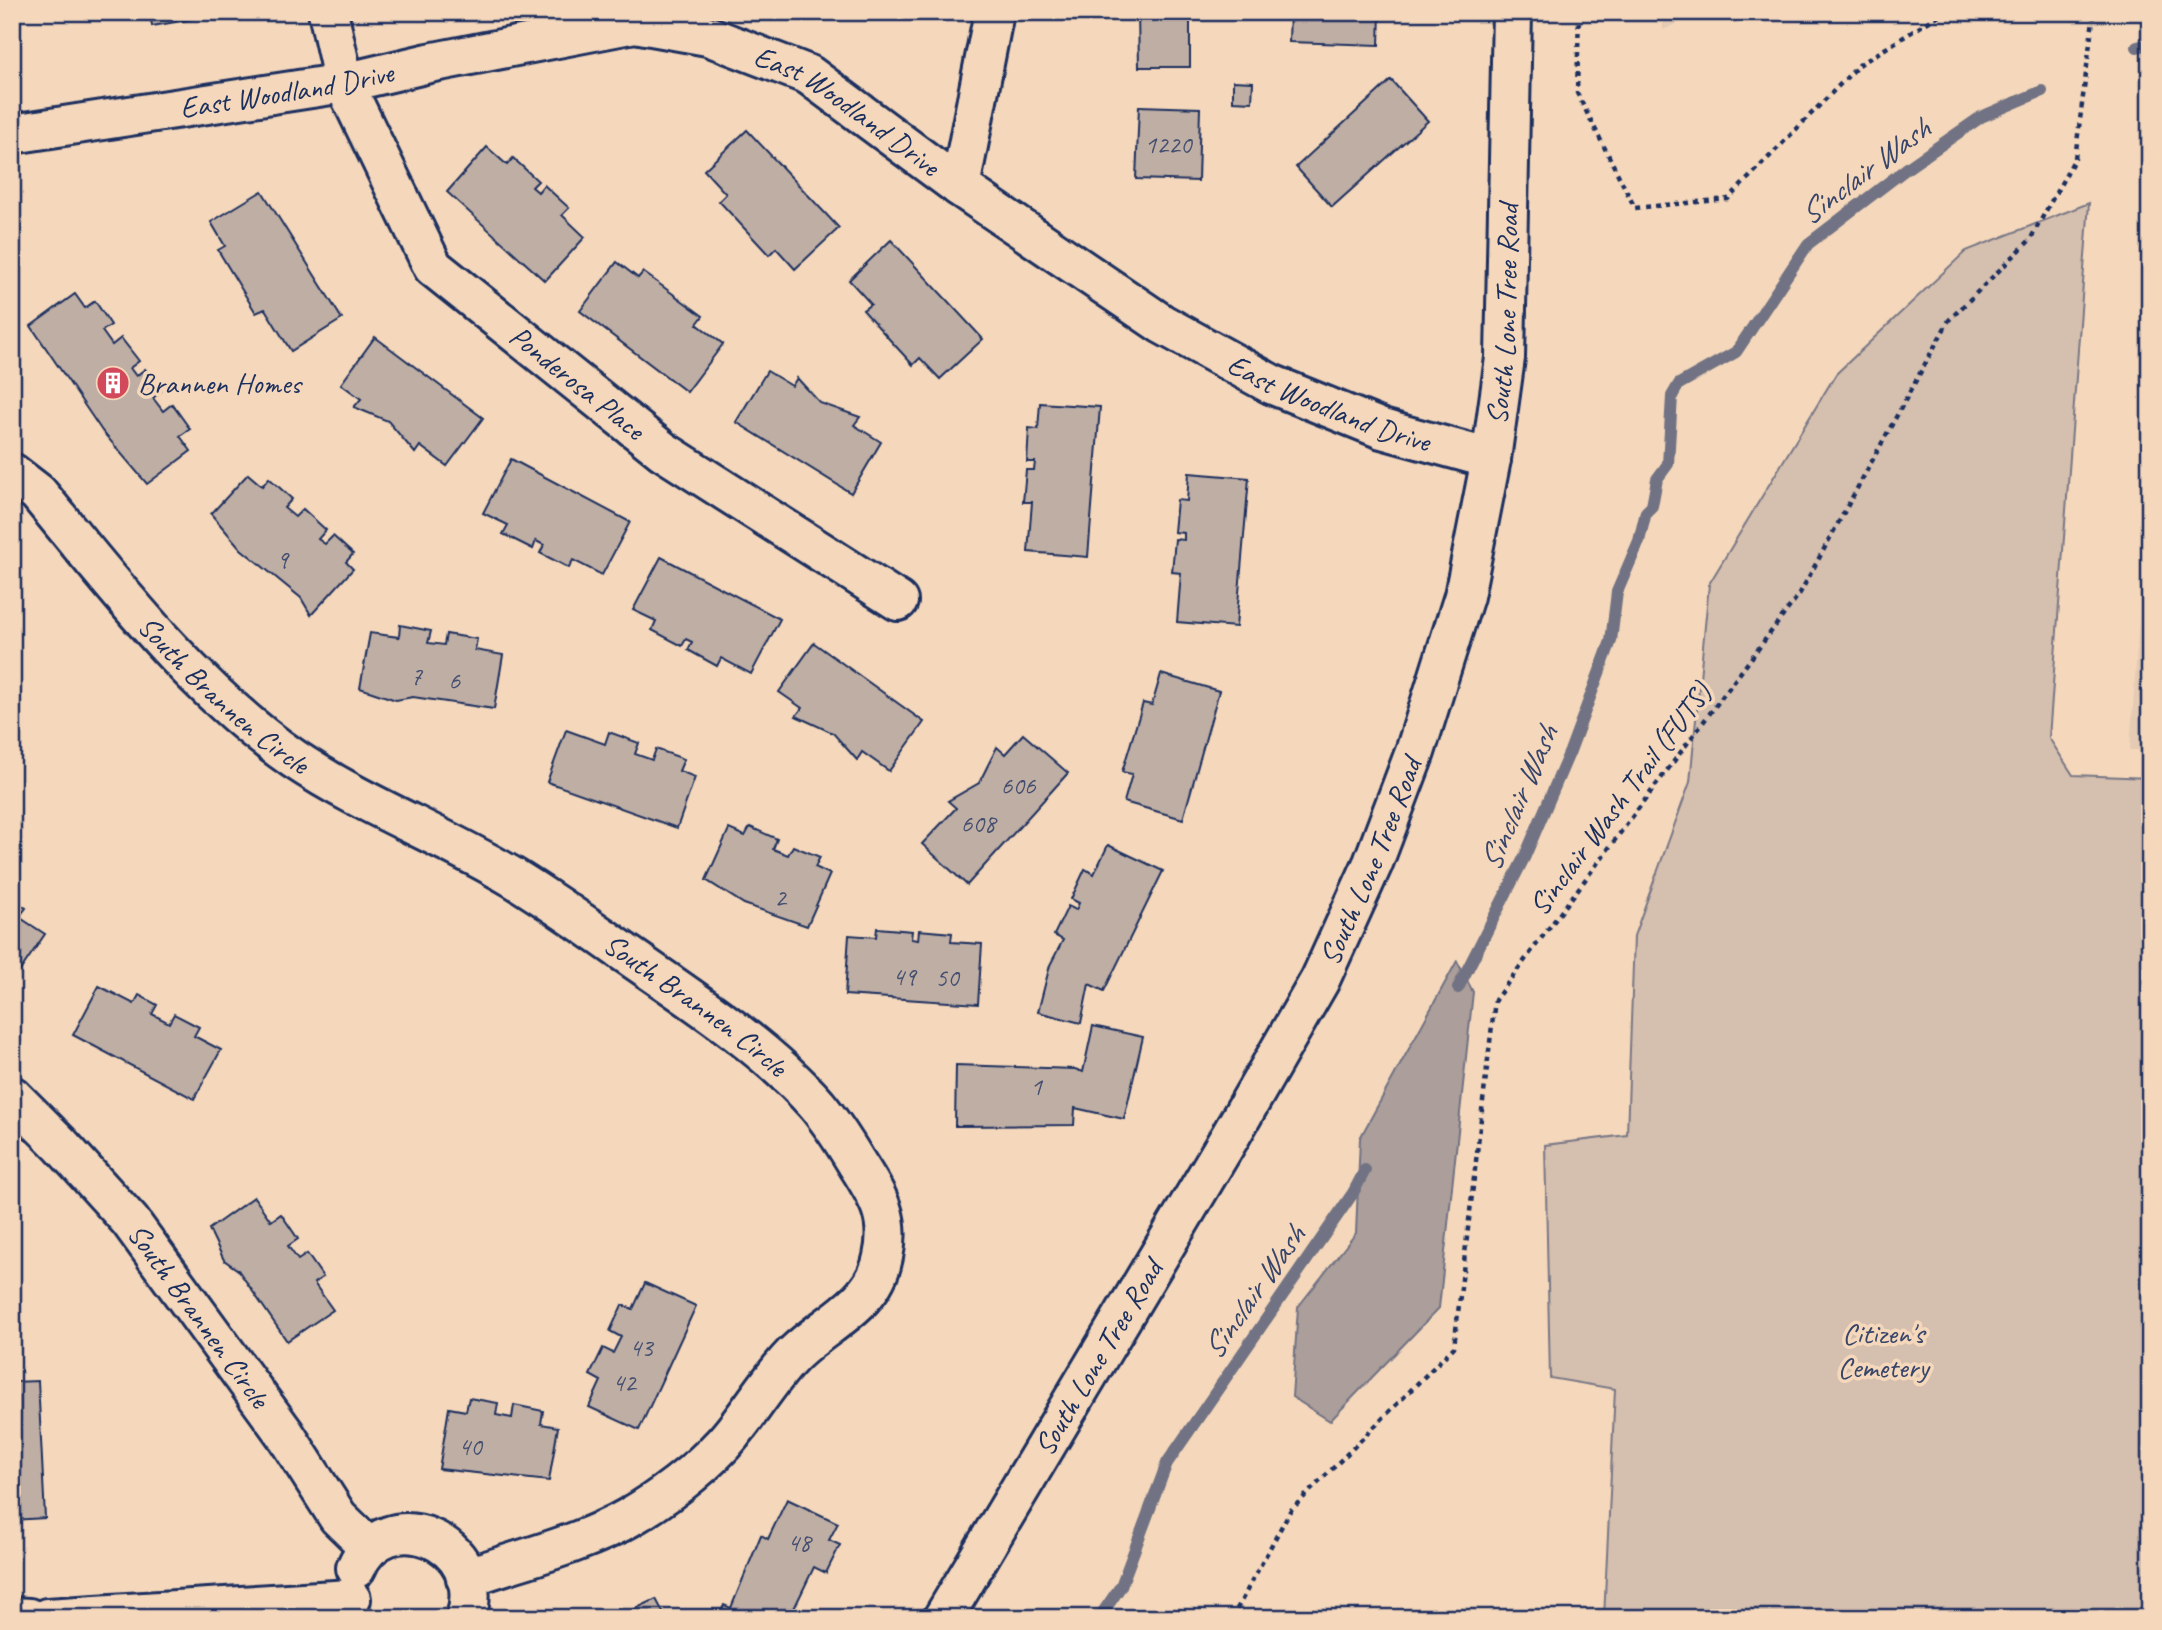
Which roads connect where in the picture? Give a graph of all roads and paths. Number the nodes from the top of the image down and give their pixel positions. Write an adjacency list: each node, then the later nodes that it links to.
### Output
1 (328, 12): 7 (street, Ponderosa Place)
2 (994, 12): 9 (street)
3 (1512, 12): 10 (street, South Lone Tree Road)
4 (1579, 12): 5 (path)
5 (1944, 12)
6 (2094, 12): 22 (path, Sinclair Wash Trail (FUTS))
7 (344, 83): 8 (street, East Woodland Drive); 9 (street, East Woodland Drive); 12 (street, Ponderosa Place)
8 (12, 134)
9 (960, 187): 10 (street, East Woodland Drive)
10 (1491, 460): 21 (street, South Lone Tree Road)
11 (12, 473): 15 (street, South Brannen Circle)
12 (898, 601)
13 (12, 1096): 14 (street, South Brannen Circle)
14 (369, 1547): 15 (street); 16 (street)
15 (466, 1578): 20 (street)
16 (353, 1608): 19 (street)
17 (12, 1617): 18 (street)
18 (29, 1618)
19 (47, 1618)
20 (466, 1618)
21 (943, 1618)
22 (1232, 1618)

